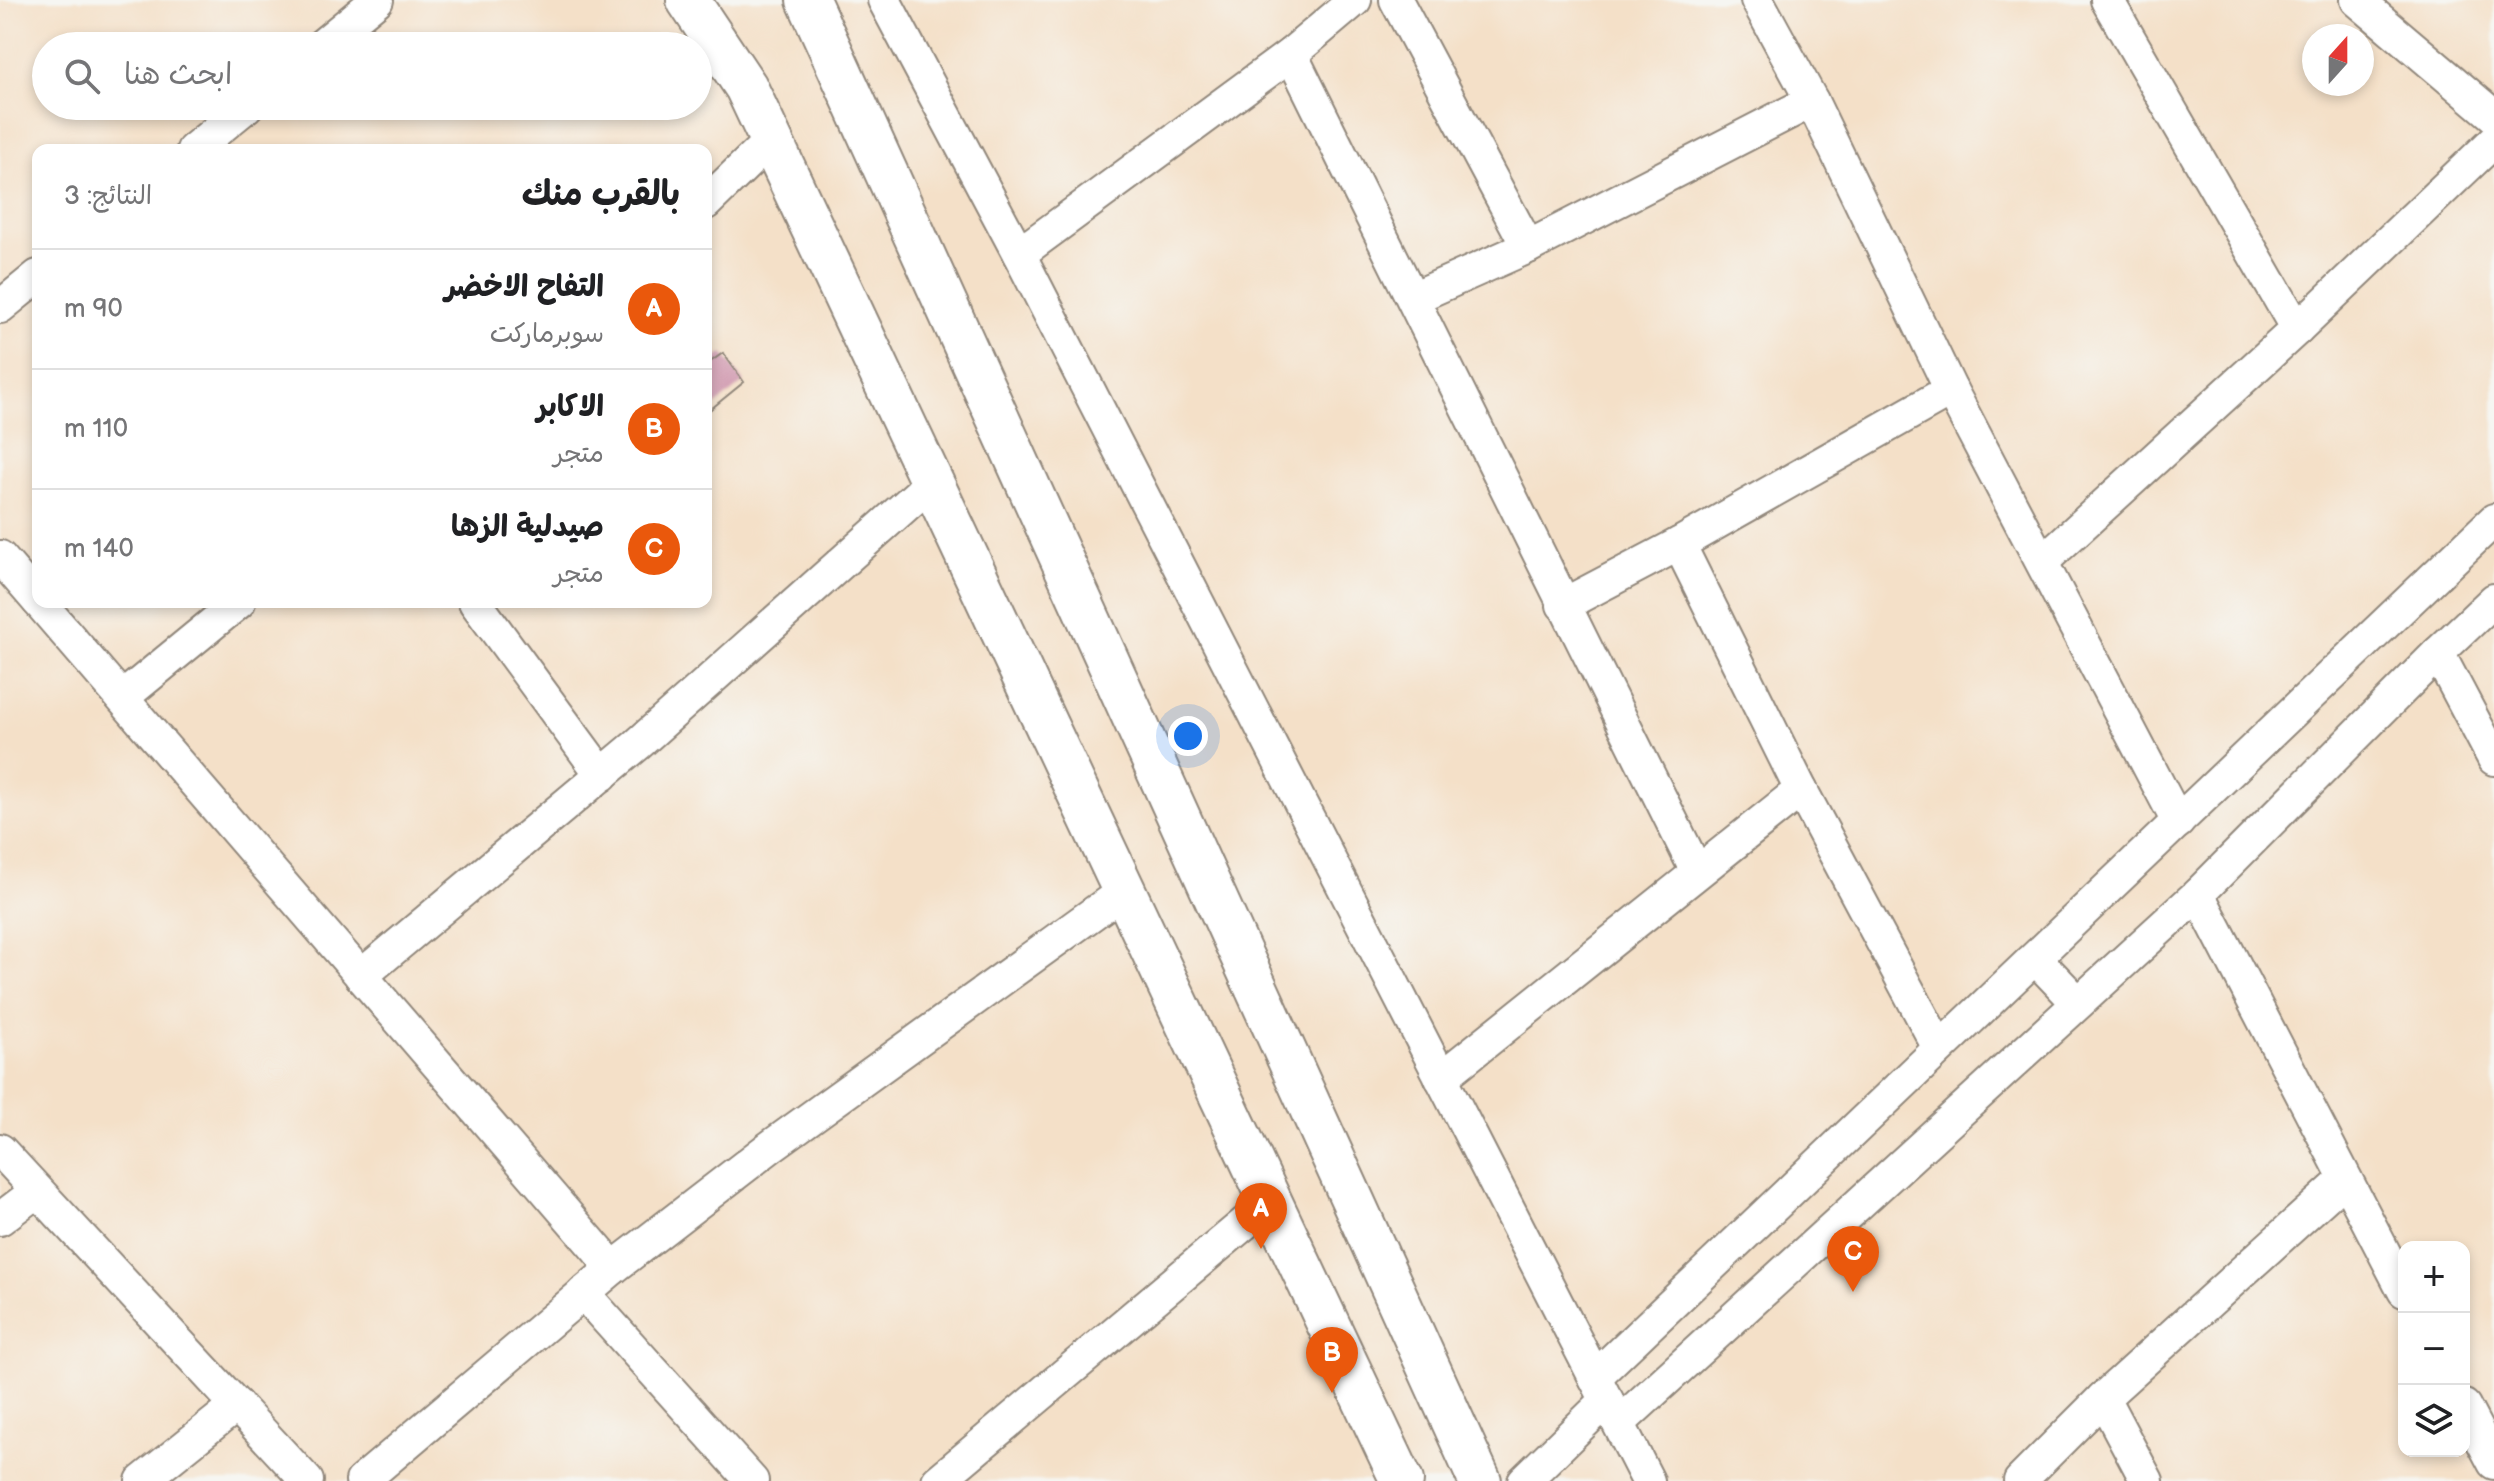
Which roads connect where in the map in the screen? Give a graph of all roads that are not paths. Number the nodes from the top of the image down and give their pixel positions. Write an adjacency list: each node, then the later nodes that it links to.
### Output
1 (377, 0): 10 (street)
2 (688, 0): 11 (street)
3 (808, 0): 72 (street)
4 (884, 0): 22 (street)
5 (1355, 0): 13 (street)
6 (1396, 0): 21 (street)
7 (1757, 0): 14 (street)
8 (2107, 0): 26 (street)
9 (2357, 0): 15 (street)
10 (338, 32)
11 (709, 32)
12 (712, 36): 17 (street)
13 (1291, 54): 22 (street); 24 (street)
14 (1812, 101): 21 (street); 27 (street)
15 (2494, 116)
16 (230, 120): 19 (street)
17 (771, 140): 20 (street); 28 (street)
18 (2494, 141): 26 (street)
19 (200, 144)
20 (712, 197)
21 (1528, 247): 24 (street)
22 (1019, 254): 52 (street)
23 (32, 281): 25 (street)
24 (1413, 298): 35 (street)
25 (0, 307)
26 (2297, 329): 32 (street)
27 (1951, 390): 30 (street); 32 (street)
28 (931, 483): 42 (street); 46 (street)
29 (2494, 520): 44 (street)
30 (1679, 544): 35 (street); 43 (street)
31 (0, 557): 33 (street)
32 (2043, 561): 44 (street)
33 (32, 594)
34 (2494, 600): 39 (street)
35 (1563, 605): 45 (street)
36 (44, 608): 40 (street)
37 (232, 608): 40 (street)
38 (479, 608): 42 (street)
39 (2438, 653): 41 (street); 47 (street)
40 (122, 698): 49 (street)
41 (2494, 759)
42 (602, 775): 49 (street)
43 (1801, 790): 45 (street); 51 (street)
44 (2178, 822): 48 (street)
45 (1697, 872): 52 (street)
46 (1124, 891): 56 (street); 58 (street)
47 (2198, 894): 50 (street); 54 (street)
48 (2035, 958): 50 (street); 51 (street)
49 (361, 976): 58 (street)
50 (2078, 1003): 62 (street)
51 (1939, 1048): 62 (street)
52 (1441, 1078): 62 (street)
53 (0, 1150): 55 (street)
54 (2345, 1179): 59 (street); 61 (street)
55 (37, 1191): 57 (street); 63 (street)
56 (1270, 1202): 70 (street); 71 (street)
57 (0, 1219)
58 (613, 1268): 60 (street)
59 (2398, 1280)
60 (583, 1293): 68 (street); 69 (street)
61 (2103, 1398): 75 (street); 76 (street)
62 (1607, 1400): 73 (street); 74 (street)
63 (237, 1405): 66 (street); 67 (street)
64 (2470, 1417): 65 (street)
65 (2494, 1463)
66 (142, 1481)
67 (307, 1481)
68 (362, 1481)
69 (752, 1481)
70 (938, 1481)
71 (1402, 1481)
72 (1480, 1481)
73 (1524, 1481)
74 (1648, 1481)
75 (2020, 1481)
76 (2147, 1481)

